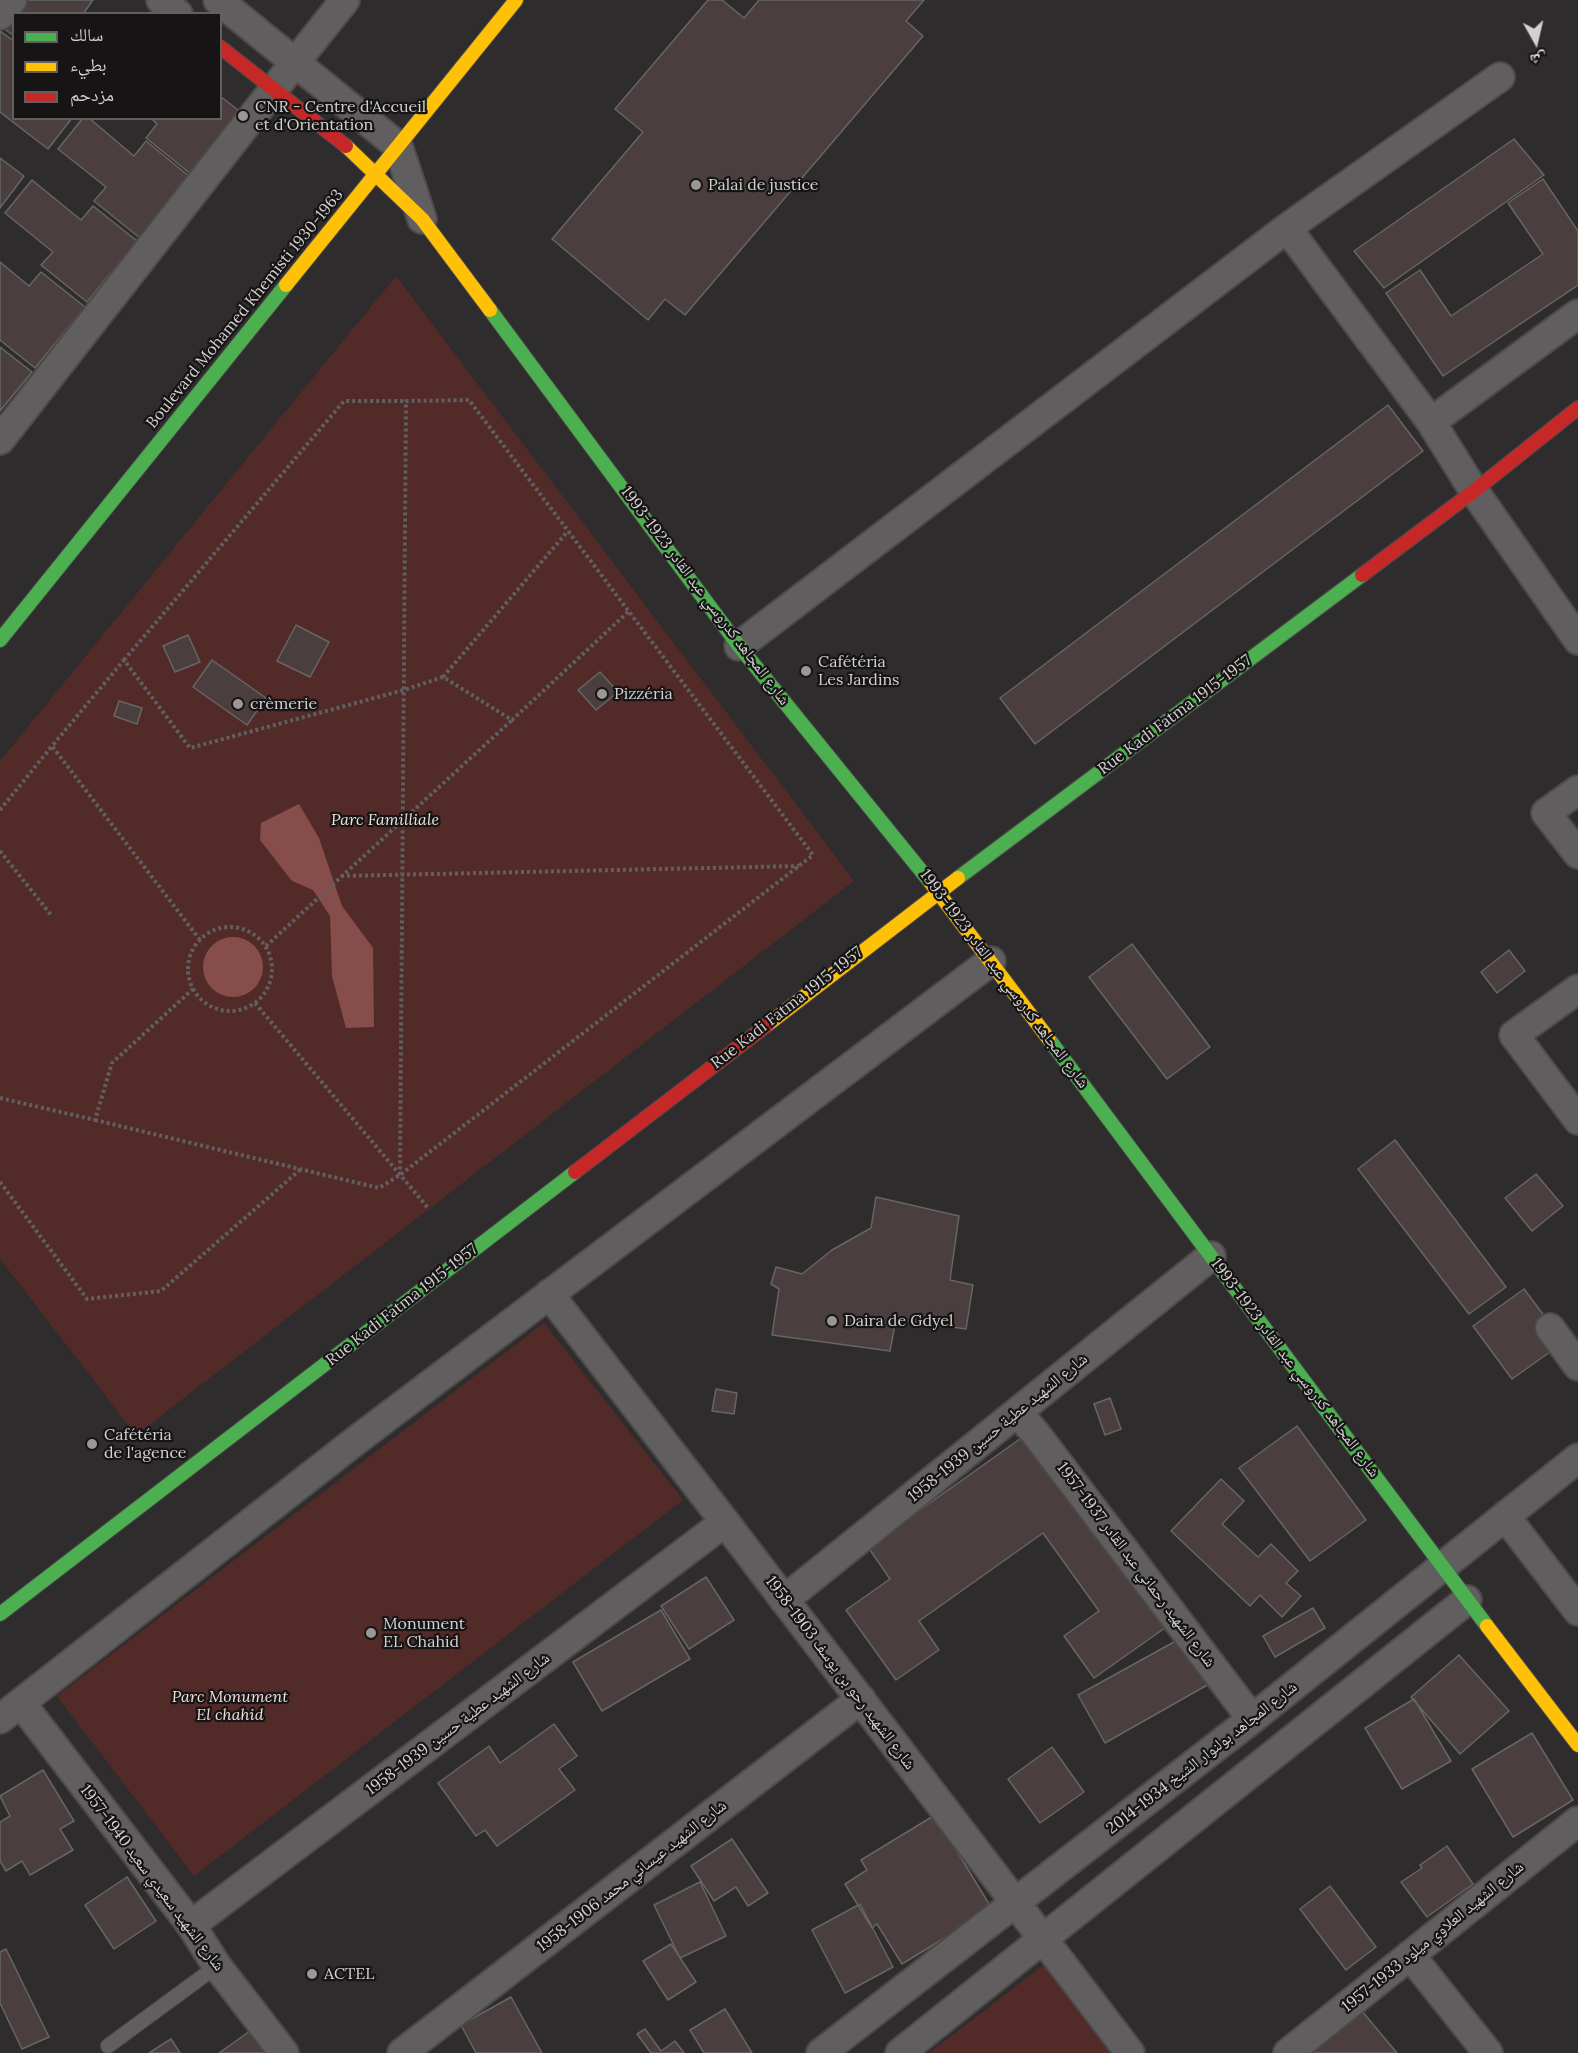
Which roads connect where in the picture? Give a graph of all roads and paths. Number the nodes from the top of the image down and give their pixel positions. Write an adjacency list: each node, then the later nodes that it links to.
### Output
1 (12, 0): 7 (street)
2 (161, 0): 6 (street)
3 (218, 0): 9 (street)
4 (345, 0): 9 (street)
5 (516, 0): 12 (street, Boulevard Mohamed Khemisti 1930-1963)
6 (176, 12)
7 (0, 15)
8 (222, 49): 11 (street, شارع المجاهد كدروسي عبد القادر 1923-1993)
9 (295, 63): 11 (street); 12 (street)
10 (1500, 77): 15 (street)
11 (274, 89): 13 (street, شارع المجاهد كدروسي عبد القادر 1923-1993); 20 (street)
12 (398, 146): 13 (street, Boulevard Mohamed Khemisti 1930-1963); 14 (street, شارع المجاهد كدروسي عبد القادر 1923-1993)
13 (376, 173): 14 (street, شارع المجاهد كدروسي عبد القادر 1923-1993); 24 (street, Boulevard Mohamed Khemisti 1930-1963)
14 (422, 219): 26 (street, شارع المجاهد كدروسي عبد القادر 1923-1993)
15 (1287, 228): 19 (street); 26 (street)
16 (1578, 314): 19 (street)
17 (406, 401): 22 (path); 27 (path); 29 (path)
18 (1577, 410): 21 (street, Rue Kadi Fatma 1915-1957)
19 (1431, 422): 21 (street)
20 (0, 440)
21 (1474, 491): 25 (street); 40 (street, Rue Kadi Fatma 1915-1957)
22 (568, 531): 23 (path); 28 (path)
23 (629, 611): 30 (path); 37 (path)
24 (0, 640)
25 (1578, 640)
26 (740, 646): 40 (street, شارع المجاهد كدروسي عبد القادر 1923-1993)
27 (124, 660): 29 (path); 31 (path)
28 (443, 677): 29 (path); 30 (path)
29 (404, 690): 34 (path)
30 (512, 720): 34 (path)
31 (52, 746): 33 (path); 42 (path)
32 (1578, 790): 36 (street)
33 (0, 810)
34 (403, 819): 38 (path); 39 (path)
35 (0, 851): 41 (path)
36 (1578, 854)
37 (799, 866): 38 (path); 52 (path)
38 (403, 875): 39 (path); 52 (path)
39 (341, 876): 43 (path)
40 (939, 892): 44 (street, شارع المجاهد كدروسي عبد القادر 1923-1993); 67 (street, Rue Kadi Fatma 1915-1957)
41 (51, 915)
42 (200, 940): 43 (path); 45 (path)
43 (266, 946): 47 (path)
44 (991, 961): 55 (street, شارع المجاهد كدروسي عبد القادر 1923-1993); 56 (street)
45 (193, 989): 47 (path); 49 (path)
46 (1578, 989): 50 (street)
47 (255, 1003): 52 (path)
48 (0, 1098): 49 (path)
49 (95, 1120): 51 (path)
50 (1578, 1120)
51 (301, 1169): 52 (path); 53 (path)
52 (400, 1175): 54 (path)
53 (0, 1182)
54 (429, 1209)
55 (1211, 1256): 59 (street, شارع الشهيد عطية حسين 1939-1958); 63 (street, شارع المجاهد كدروسي عبد القادر 1923-1993)
56 (549, 1294): 62 (street, شارع الشهيد رحو بن يوسف 1903-1958); 69 (street)
57 (1550, 1328): 58 (street)
58 (1578, 1366)
59 (1017, 1412): 64 (street, شارع الشهيد عطية حسين 1939-1958); 70 (street, شارع الشهيد رحماني عبد القادر 1937-1957)
60 (1578, 1458): 61 (street, شارع المجاهد بولنوار الشيخ 1934-2014)
61 (1505, 1516): 63 (street, شارع المجاهد بولنوار الشيخ 1934-2014); 66 (street)
62 (725, 1522): 64 (street, شارع الشهيد رحو بن يوسف 1903-1958); 74 (street, شارع الشهيد عطية حسين 1939-1958)
63 (1442, 1565): 65 (street, شارع المجاهد كدروسي عبد القادر 1923-1993); 70 (street, شارع المجاهد بولنوار الشيخ 1934-2014)
64 (784, 1600): 68 (street, شارع الشهيد رحو بن يوسف 1903-1958)
65 (1467, 1600): 71 (street, شارع المجاهد كدروسي عبد القادر 1923-1993); 75 (street)
66 (1578, 1611)
67 (0, 1614)
68 (861, 1699): 73 (street, شارع الشهيد رحو بن يوسف 1903-1958); 80 (street, شارع الشهيد عيساني محمد 1906-1958)
69 (10, 1711): 74 (street, شارع الشهيد سعيدي سعيد 1940-1957)
70 (1252, 1719): 73 (street, شارع المجاهد بولنوار الشيخ 1934-2014)
71 (1578, 1745)
72 (1578, 1821): 76 (street, شارع الشهيد العلاوي ميلود 1933-1957)
73 (1016, 1904): 75 (street, شارع الشهيد رحو بن يوسف 1903-1958); 81 (street, شارع المجاهد بولنوار الشيخ 1934-2014)
74 (191, 1925): 77 (street, شارع الشهيد سعيدي سعيد 1940-1957)
75 (1044, 1940): 82 (street); 83 (street, شارع الشهيد رحو بن يوسف 1903-1958)
76 (1410, 1955): 84 (street, شارع الشهيد العلاوي ميلود 1933-1957); 85 (street)
77 (217, 1966): 78 (lane); 79 (street, شارع الشهيد سعيدي سعيد 1940-1957)
78 (108, 2046)
79 (284, 2053)
80 (402, 2053)
81 (820, 2053)
82 (900, 2053)
83 (1130, 2053)
84 (1288, 2053)
85 (1488, 2053)

